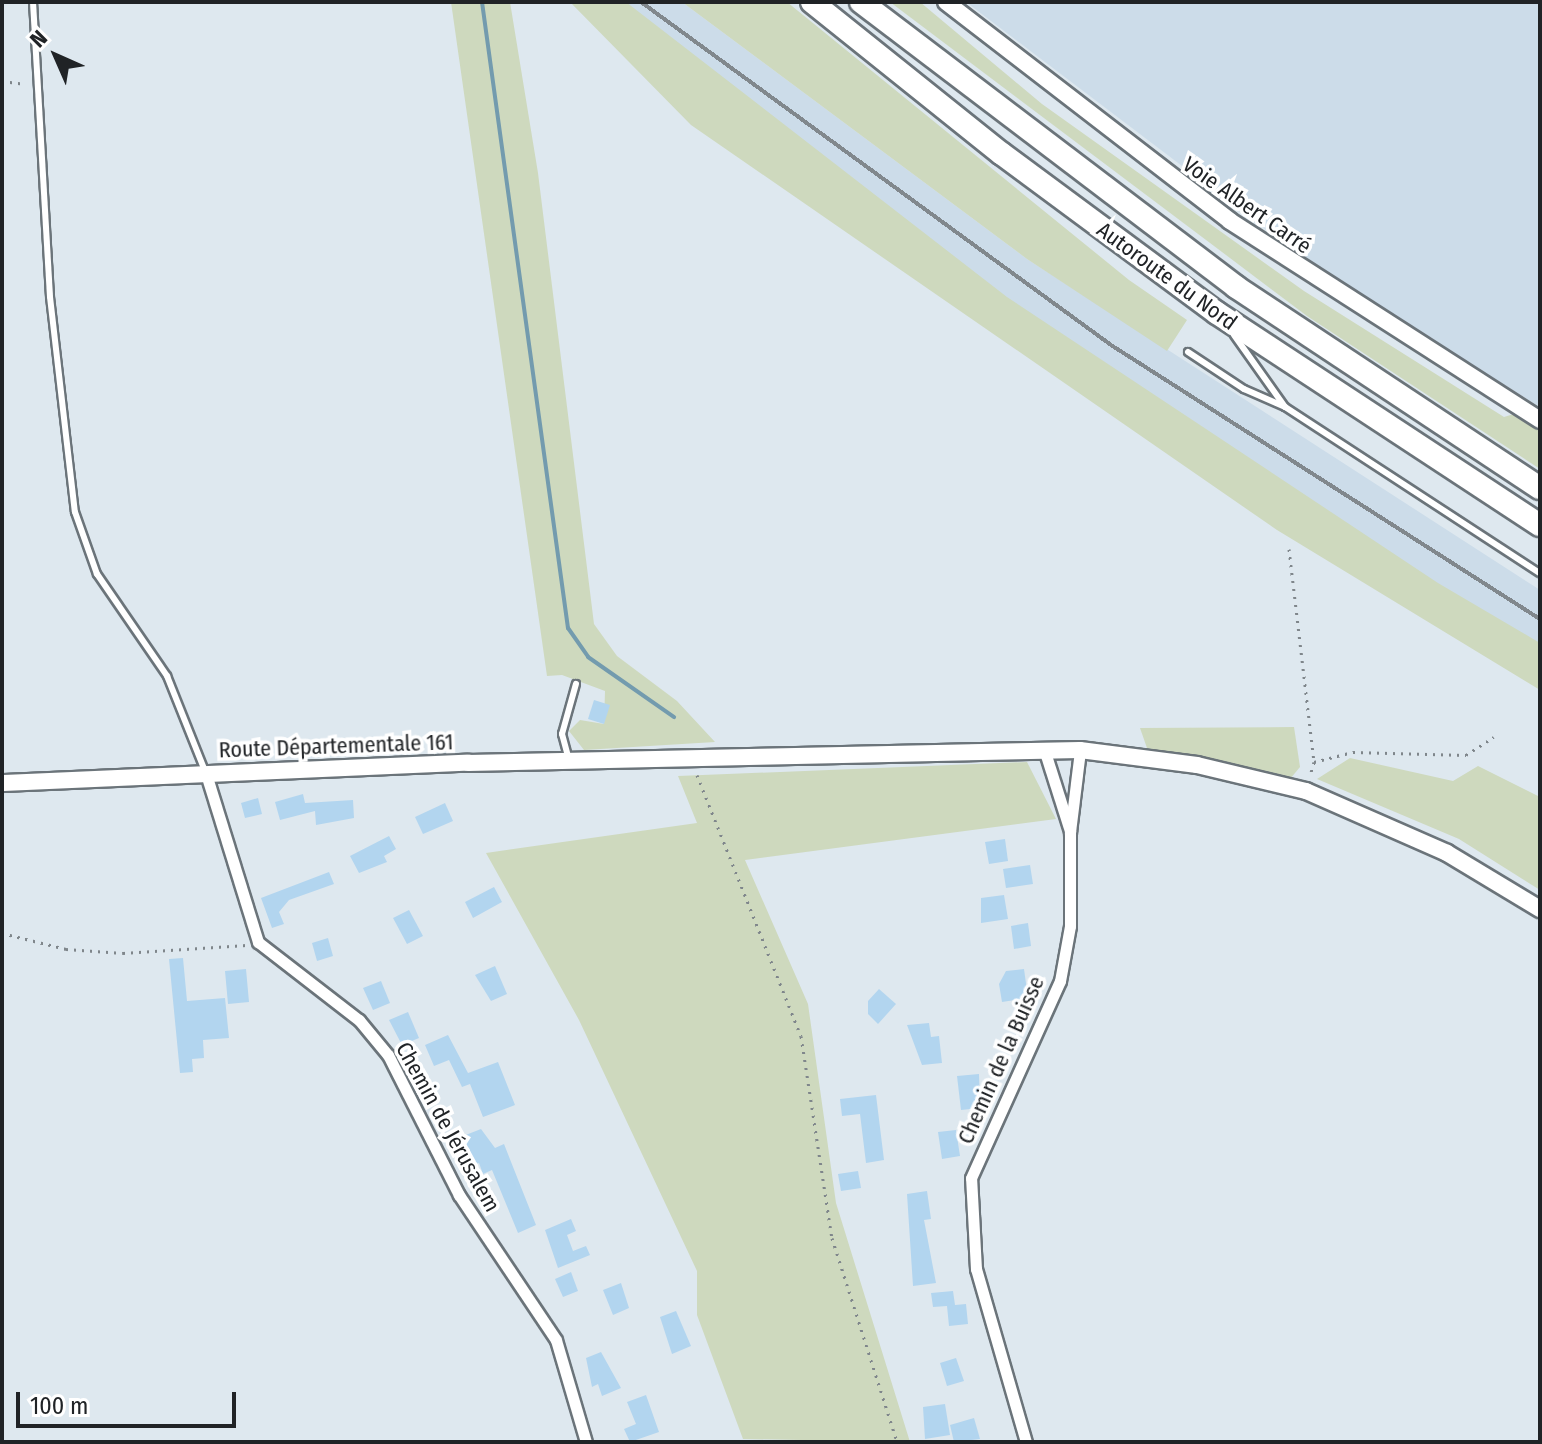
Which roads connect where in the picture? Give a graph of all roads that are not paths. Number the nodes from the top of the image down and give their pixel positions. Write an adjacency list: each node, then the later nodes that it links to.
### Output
1 (33, 2): 16 (lane)
2 (812, 2): 5 (highway, Autoroute du Nord)
3 (861, 2): 9 (highway, Autoroute du Nord)
4 (946, 2): 8 (street, Voie Albert Carré)
5 (1217, 313): 7 (lane); 10 (highway, Autoroute du Nord)
6 (1188, 352): 7 (lane)
7 (1285, 407): 11 (lane)
8 (1540, 420)
9 (1540, 488)
10 (1540, 525)
11 (1540, 573)
12 (576, 684): 15 (lane)
13 (1044, 749): 14 (street, Route Départementale 161); 15 (street, Route Départementale 161); 18 (street, Chemin de la Buisse)
14 (1080, 750): 18 (street, Chemin de la Buisse); 19 (street, Route Départementale 161)
15 (569, 760): 16 (street, Route Départementale 161)
16 (206, 774): 17 (street, Route Départementale 161); 20 (street, Chemin de Jérusalem)
17 (2, 783)
18 (1070, 832): 21 (street, Chemin de la Buisse)
19 (1540, 909)
20 (586, 1442)
21 (1026, 1442)

